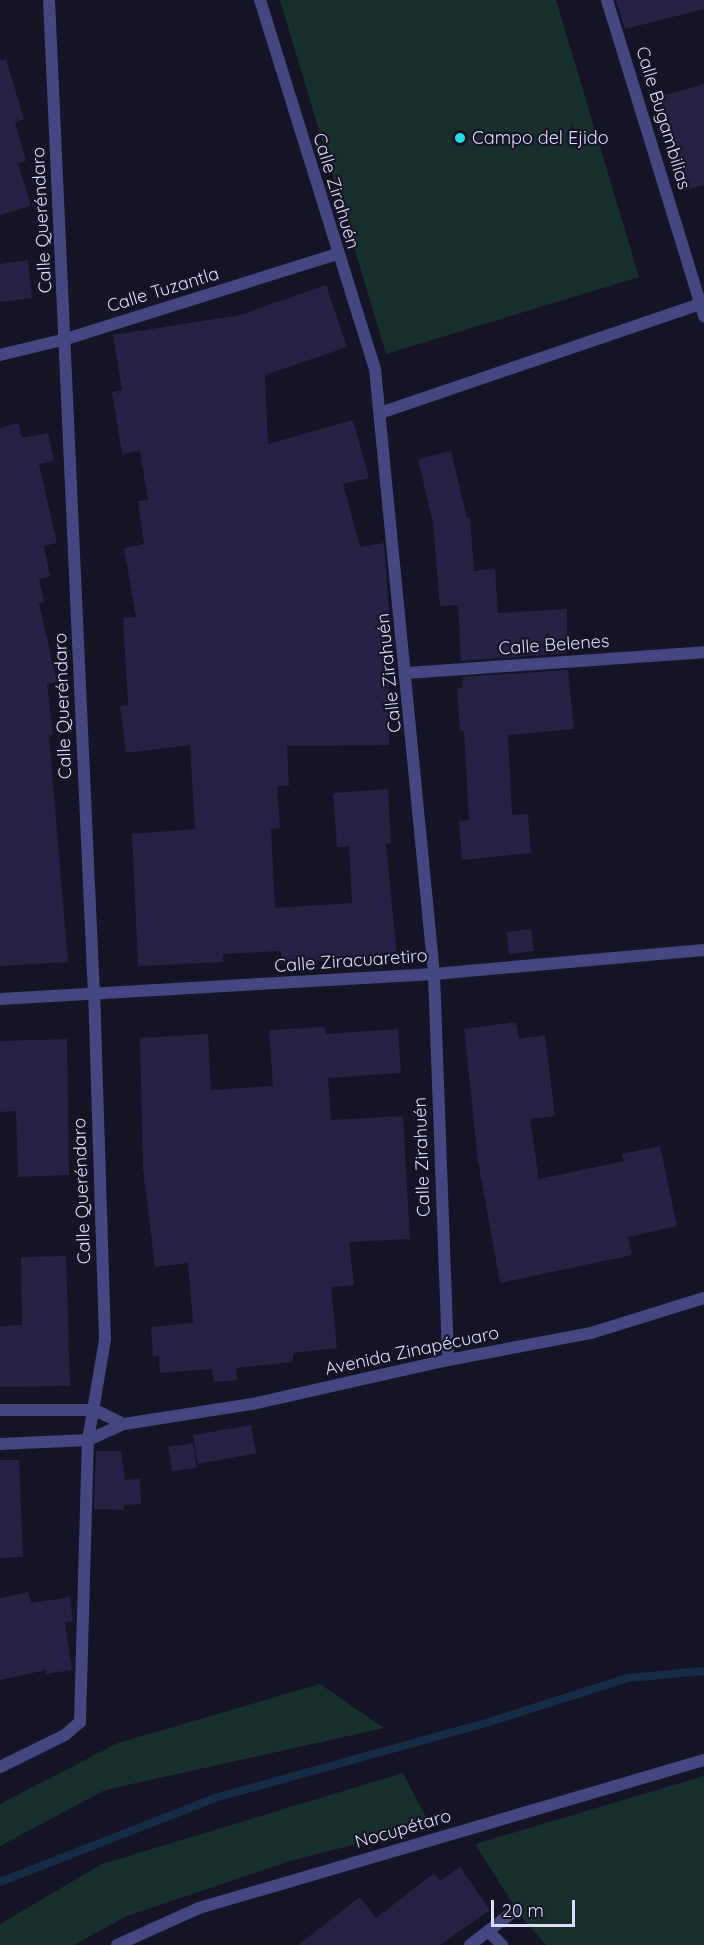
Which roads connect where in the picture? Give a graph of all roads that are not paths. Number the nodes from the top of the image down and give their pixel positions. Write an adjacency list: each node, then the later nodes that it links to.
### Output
1 (49, 0): 6 (street, Calle Queréndaro)
2 (260, 0): 4 (street, Calle Zirahuén)
3 (608, 0): 5 (street, Calle Bugambilias)
4 (337, 254): 6 (street, Calle Tuzantla); 8 (street, Calle Zirahuén)
5 (703, 310): 8 (street)
6 (66, 339): 7 (street, Calle Tuzantla); 13 (street, Calle Queréndaro)
7 (0, 355)
8 (380, 413): 10 (street, Calle Zirahuén)
9 (704, 652): 10 (street, Calle Belenes)
10 (407, 674): 12 (street, Calle Zirahuén)
11 (704, 950): 12 (street, Calle Ziracuaretiro)
12 (434, 974): 13 (street, Calle Ziracuaretiro); 16 (street, Calle Zirahuén)
13 (94, 995): 14 (street, Calle Ziracuaretiro); 18 (street, Calle Queréndaro)
14 (0, 999)
15 (704, 1298): 16 (street, Avenida Zinapécuaro)
16 (448, 1360): 19 (street, Avenida Zinapécuaro)
17 (0, 1410): 18 (street)
18 (95, 1410): 19 (street); 20 (street, Calle Queréndaro)
19 (124, 1424): 20 (street, Avenida Zinapécuaro)
20 (88, 1440): 21 (street, Avenida Zinapécuaro); 23 (street)
21 (0, 1444)
22 (704, 1760): 26 (street, Nocupétaro)
23 (0, 1767)
24 (517, 1910): 25 (street)
25 (488, 1930): 27 (street); 28 (street)
26 (117, 1945)
27 (470, 1945)
28 (502, 1945)

